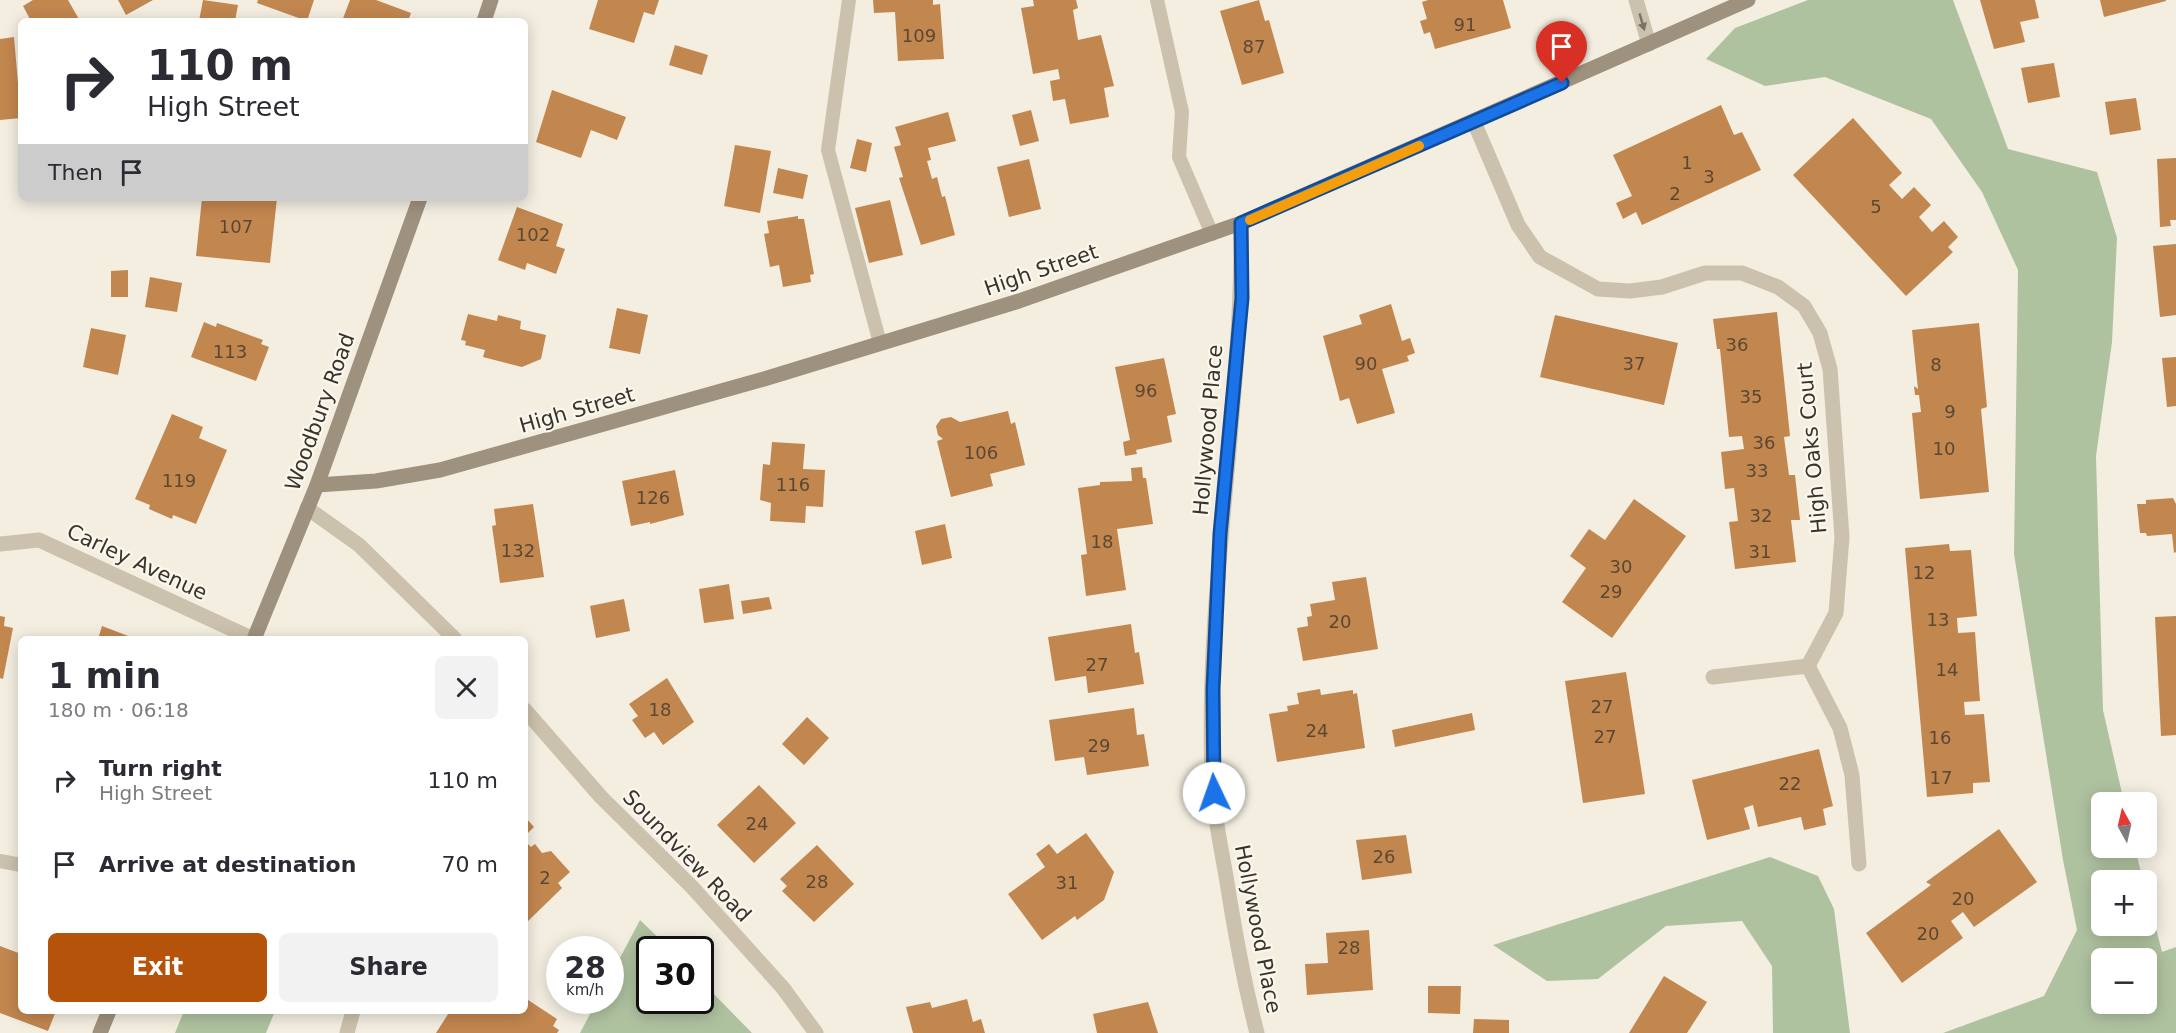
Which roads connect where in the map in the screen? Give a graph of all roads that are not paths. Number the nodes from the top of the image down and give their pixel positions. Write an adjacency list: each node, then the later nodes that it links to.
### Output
1 (491, 0): 6 (main road)
2 (849, 0): 12 (lane)
3 (1157, 0): 11 (lane)
4 (1636, 0): 7 (street, one-way to 7)
5 (1748, 0): 7 (main road, High Street)
6 (484, 18)
7 (1649, 44): 8 (main road, High Street)
8 (1474, 122): 10 (main road, High Street); 19 (street, High Oaks Court)
9 (419, 201): 13 (main road, Woodbury Road)
10 (1241, 223): 11 (main road, High Street); 30 (street, Hollywood Place)
11 (1212, 234): 12 (main road, High Street)
12 (880, 343): 13 (main road, High Street)
13 (317, 485): 14 (main road, Woodbury Road)
14 (308, 508): 17 (main road, Woodbury Road); 18 (street)
15 (0, 544): 16 (street, Carley Avenue)
16 (247, 636)
17 (255, 636)
18 (452, 636)
19 (1808, 666): 20 (street); 24 (street)
20 (1713, 677)
21 (528, 714): 29 (street, Soundview Road)
22 (0, 861): 23 (lane)
23 (18, 864)
24 (1859, 864)
25 (108, 1014): 27 (main road)
26 (352, 1014): 28 (street)
27 (100, 1033)
28 (347, 1033)
29 (816, 1033)
30 (1257, 1033)

